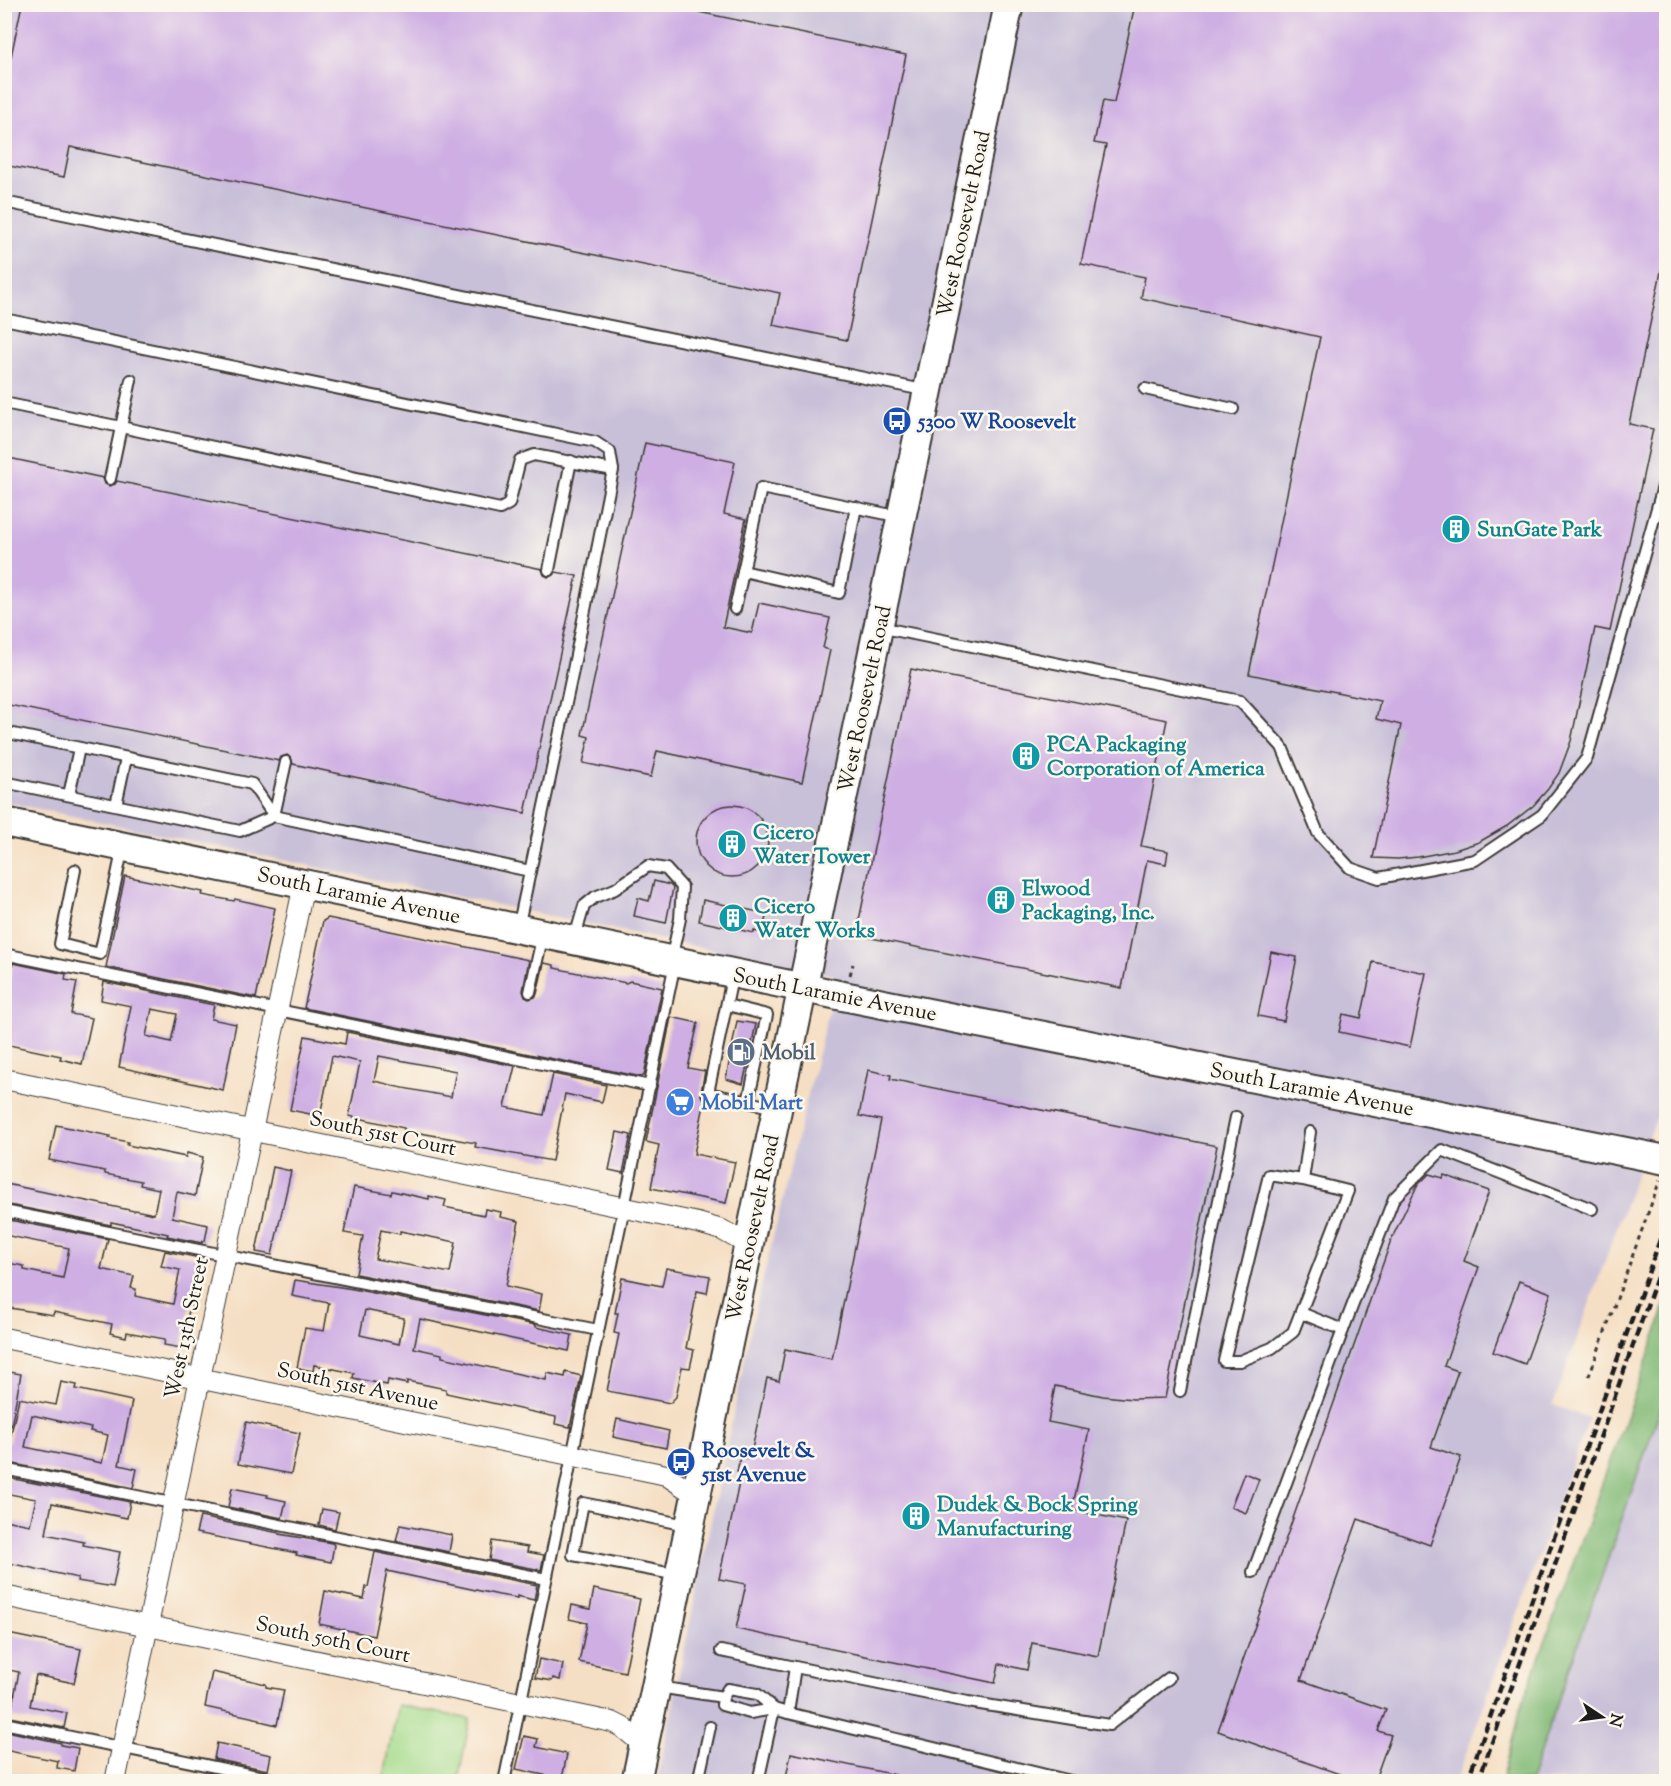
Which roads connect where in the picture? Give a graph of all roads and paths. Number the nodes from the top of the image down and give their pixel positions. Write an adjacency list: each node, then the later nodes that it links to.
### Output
1 (1009, 4): 6 (main road, West Roosevelt Road)
2 (4, 202): 6 (lane)
3 (4, 319): 11 (lane)
4 (131, 380): 9 (lane)
5 (1145, 389): 8 (lane)
6 (928, 391): 15 (main road, West Roosevelt Road)
7 (4, 403): 9 (lane)
8 (1233, 409)
9 (122, 427): 10 (lane); 13 (lane)
10 (571, 461): 11 (lane); 16 (lane)
11 (613, 470): 31 (lane)
12 (1666, 476): 19 (lane)
13 (110, 479)
14 (856, 507): 15 (lane); 17 (lane); 17 (lane)
15 (902, 517): 19 (main road, West Roosevelt Road)
16 (549, 570)
17 (743, 571): 18 (lane)
18 (735, 609)
19 (879, 627): 40 (main road, West Roosevelt Road)
20 (4, 732): 21 (lane)
21 (79, 748): 22 (lane); 25 (lane)
22 (126, 758): 26 (lane); 27 (lane)
23 (286, 762): 27 (lane)
24 (4, 782): 25 (lane)
25 (69, 795): 26 (lane)
26 (116, 805): 27 (lane)
27 (274, 816): 31 (lane)
28 (4, 822): 29 (main road, South Laramie Avenue)
29 (124, 846): 30 (lane); 32 (main road, South Laramie Avenue)
30 (75, 870)
31 (530, 871): 33 (lane)
32 (304, 884): 33 (main road, South Laramie Avenue); 43 (street, West 13th Street)
33 (531, 931): 34 (main road, South Laramie Avenue); 41 (lane)
34 (574, 940): 36 (main road, South Laramie Avenue); 36 (lane)
35 (4, 954): 43 (lane)
36 (673, 961): 38 (main road, South Laramie Avenue); 45 (lane)
37 (853, 964): 39 (path)
38 (733, 973): 40 (main road, South Laramie Avenue); 42 (lane)
39 (850, 975)
40 (803, 988): 47 (main road, West Roosevelt Road); 51 (main road, South Laramie Avenue)
41 (530, 992)
42 (727, 1005): 46 (lane); 46 (lane)
43 (277, 1011): 45 (lane); 49 (street, West 13th Street)
44 (4, 1079): 49 (street, South 51st Court)
45 (650, 1086): 53 (lane)
46 (748, 1102): 47 (lane)
47 (778, 1108): 56 (main road, West Roosevelt Road)
48 (1236, 1117): 64 (lane)
49 (252, 1130): 53 (street, South 51st Court); 57 (street, West 13th Street)
50 (1310, 1132): 52 (lane)
51 (1665, 1166): 62 (path)
52 (1302, 1180): 58 (lane); 58 (lane)
53 (624, 1208): 56 (street, South 51st Court); 59 (lane)
54 (1592, 1209): 60 (lane)
55 (4, 1210): 57 (lane)
56 (749, 1245): 67 (main road, West Roosevelt Road)
57 (226, 1255): 59 (lane); 63 (street, West 13th Street)
58 (1301, 1313): 60 (lane)
59 (598, 1330): 65 (lane)
60 (1342, 1330): 70 (lane)
61 (4, 1338): 63 (street, South 51st Avenue)
62 (1589, 1376)
63 (200, 1378): 65 (street, South 51st Avenue); 68 (street, West 13th Street)
64 (1180, 1391)
65 (572, 1455): 67 (street, South 51st Avenue); 72 (lane)
66 (4, 1469): 68 (lane)
67 (696, 1495): 69 (main road, West Roosevelt Road)
68 (173, 1503): 72 (lane); 74 (street, West 13th Street)
69 (690, 1526): 71 (main road, West Roosevelt Road); 71 (lane)
70 (1253, 1572)
71 (679, 1576): 78 (main road, West Roosevelt Road)
72 (546, 1579): 80 (lane)
73 (4, 1596): 74 (street, South 50th Court)
74 (147, 1626): 80 (street, South 50th Court); 86 (street, West 13th Street)
75 (721, 1651): 76 (lane)
76 (795, 1667): 77 (lane); 82 (lane)
77 (1169, 1678)
78 (656, 1686): 79 (lane); 85 (main road, West Roosevelt Road)
79 (723, 1697): 81 (lane); 81 (lane)
80 (520, 1703): 85 (street, South 50th Court); 89 (lane)
81 (774, 1709): 82 (lane); 92 (lane)
82 (788, 1713): 93 (lane)
83 (4, 1723): 86 (lane)
84 (710, 1727): 91 (lane)
85 (644, 1745): 90 (main road, West Roosevelt Road)
86 (122, 1747): 87 (street, West 13th Street); 88 (lane)
87 (115, 1782)
88 (287, 1782)
89 (504, 1782)
90 (636, 1782)
91 (698, 1782)
92 (758, 1782)
93 (1075, 1782)

